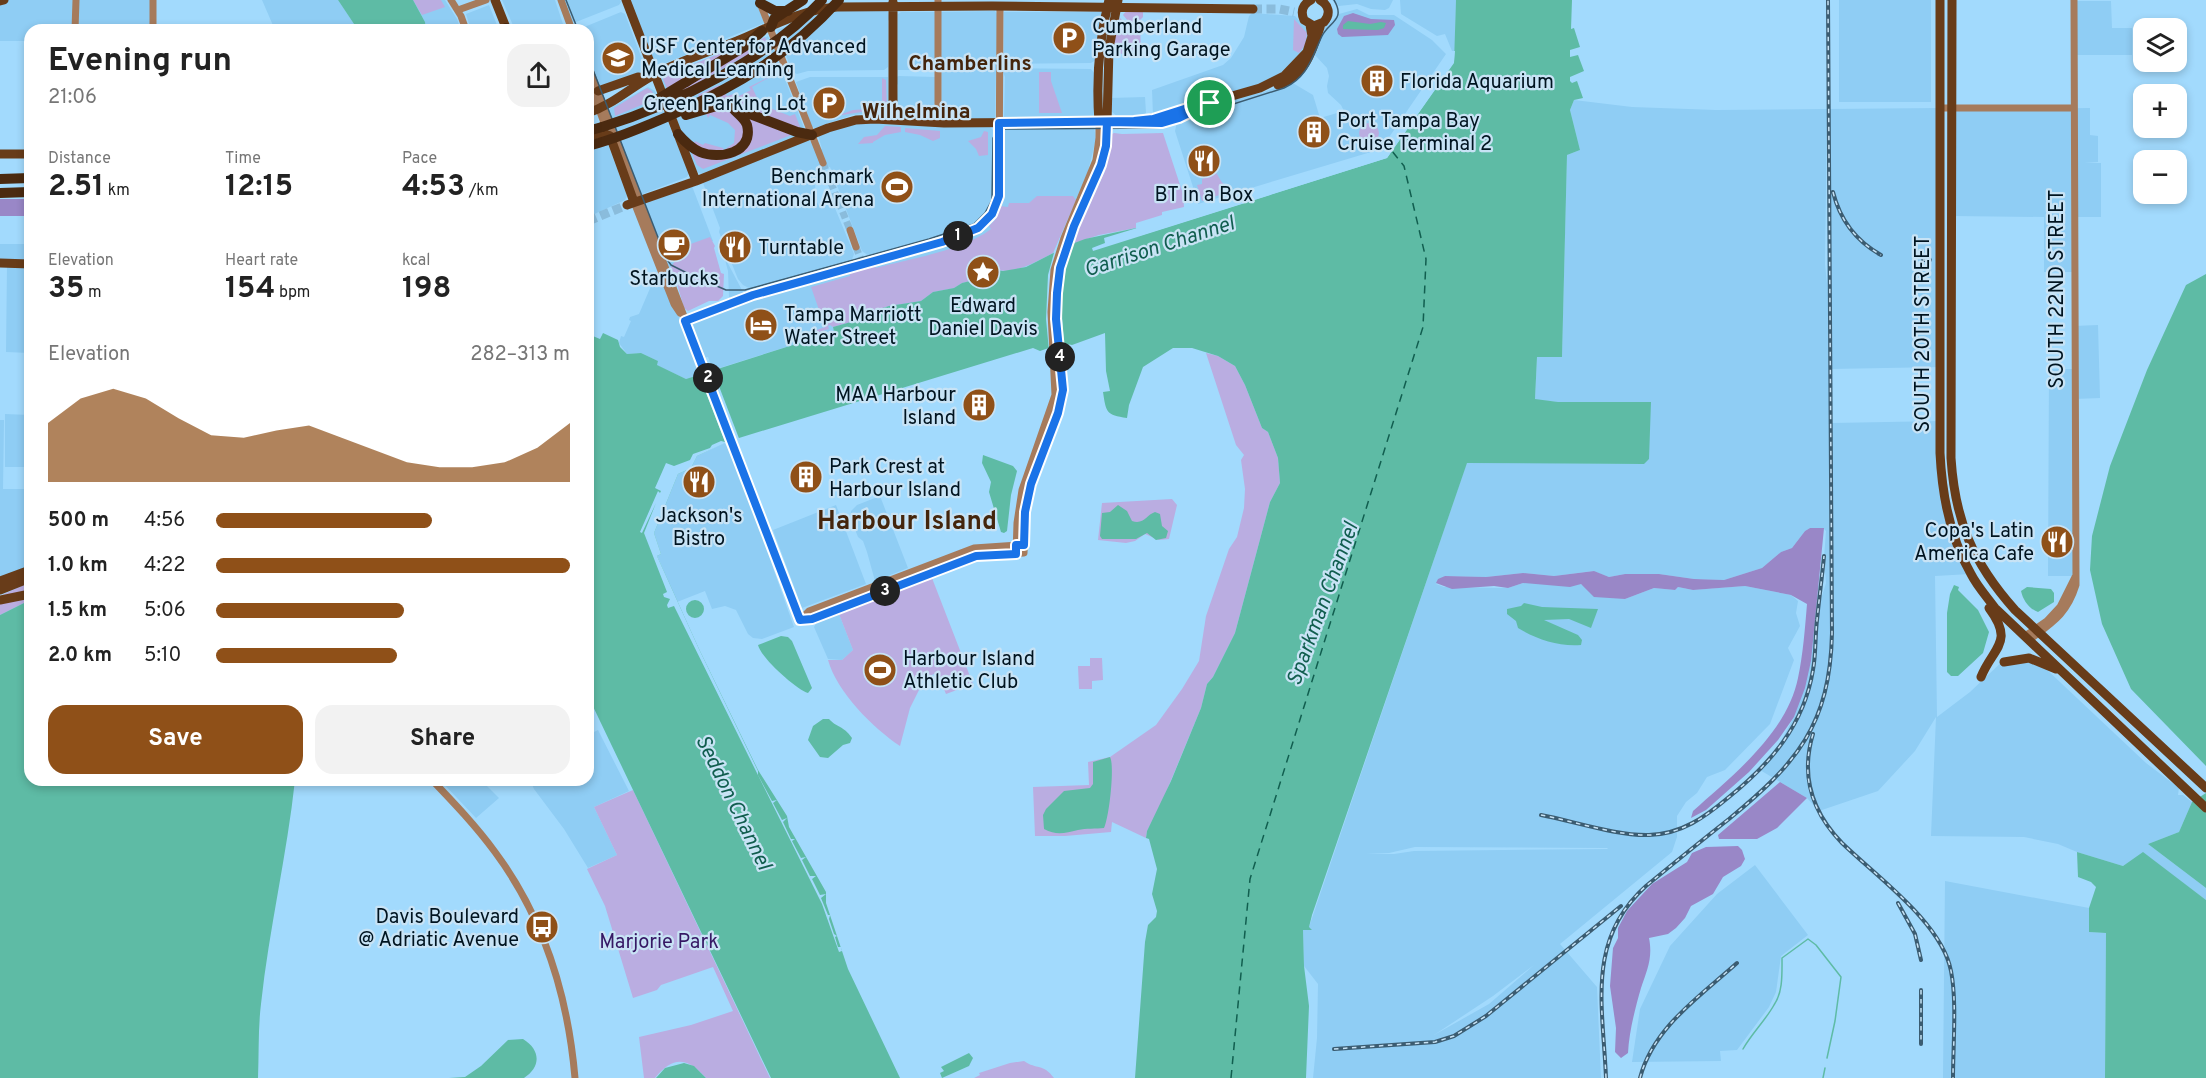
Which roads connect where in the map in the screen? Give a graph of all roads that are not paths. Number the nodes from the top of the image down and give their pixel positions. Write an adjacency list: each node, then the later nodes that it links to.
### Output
1 (76, 0): 28 (street)
2 (153, 0): 29 (street)
3 (451, 0): 26 (street)
4 (486, 0): 26 (street)
5 (495, 0): 31 (main road)
6 (561, 0): 32 (street)
7 (626, 0): 36 (main road)
8 (803, 0): 27 (highway)
9 (822, 0): 49 (highway, bridge)
10 (839, 0): 56 (highway, bridge)
11 (881, 0): 23 (main road)
12 (1130, 0): 24 (main road)
13 (1321, 0): 33 (main road)
14 (1940, 0): 45 (main road, SOUTH 20TH STREET)
15 (1953, 0): 47 (main road, SOUTH 20TH STREET)
16 (2074, 0): 46 (street, SOUTH 22ND STREET)
17 (1309, 1): 34 (main road)
18 (760, 2): 27 (highway); 35 (street)
19 (893, 3): 20 (main road); 23 (main road); 50 (main road)
20 (938, 3): 22 (main road); 54 (street)
21 (1113, 3): 22 (main road); 24 (main road); 52 (main road)
22 (1000, 6): 55 (street)
23 (869, 7): 35 (main road)
24 (1143, 7): 25 (main road)
25 (1253, 9)
26 (458, 10): 30 (street)
27 (788, 11): 35 (highway)
28 (75, 24)
29 (153, 24)
30 (464, 24)
31 (505, 24)
32 (570, 24)
33 (1321, 24): 34 (main road); 38 (main road)
34 (1310, 25): 38 (main road)
35 (766, 29): 36 (main road); 49 (highway, bridge); 60 (street)
36 (651, 76): 39 (main road); 44 (main road); 58 (main road)
37 (594, 81): 39 (street)
38 (1264, 87): 41 (main road)
39 (598, 91): 44 (street)
40 (594, 93): 44 (street)
41 (1210, 103): 42 (main road); 53 (main road)
42 (1193, 106): 51 (main road); 53 (main road)
43 (732, 107): 56 (highway, bridge); 58 (highway); 60 (highway)
44 (601, 108): 48 (main road); 61 (street); 71 (street)
45 (1940, 108): 47 (street); 77 (main road, SOUTH 20TH STREET)
46 (2074, 108): 47 (street); 86 (street, SOUTH 22ND STREET)
47 (1952, 109): 86 (main road, SOUTH 20TH STREET)
48 (594, 111)
49 (627, 118): 57 (highway, bridge)
50 (893, 119): 54 (main road); 60 (main road)
51 (1134, 121): 52 (main road); 53 (main road)
52 (1103, 122): 55 (main road); 78 (street)
53 (1168, 122)
54 (938, 123): 55 (main road)
55 (999, 123): 76 (street)
56 (645, 127): 62 (highway, bridge)
57 (594, 129)
58 (678, 134): 68 (main road)
59 (594, 135): 61 (main road)
60 (812, 135): 65 (street); 68 (main road)
61 (610, 136): 71 (main road)
62 (594, 144)
63 (0, 154): 64 (main road)
64 (24, 154)
65 (823, 163)
66 (24, 178): 67 (highway)
67 (0, 179)
68 (696, 181): 71 (main road)
69 (24, 192): 70 (highway)
70 (0, 193)
71 (633, 203): 76 (street)
72 (850, 230): 73 (street)
73 (856, 247)
74 (0, 262): 75 (main road)
75 (24, 264)
76 (685, 321): 79 (street)
77 (1957, 543): 87 (main road, SOUTH 20TH STREET); 90 (main road)
78 (1021, 548): 79 (street); 79 (street)
79 (965, 555)
80 (24, 572): 82 (main road)
81 (24, 580): 83 (main road)
82 (0, 581)
83 (0, 590)
84 (24, 595): 85 (main road)
85 (0, 600)
86 (2037, 631): 87 (street, SOUTH 22ND STREET); 92 (main road)
87 (2027, 638): 89 (main road)
88 (2004, 662): 89 (main road)
89 (2060, 671): 93 (main road)
90 (1981, 677)
91 (438, 786): 94 (street)
92 (2204, 787)
93 (2206, 807)
94 (573, 1061): 95 (street); 96 (street)
95 (569, 1078)
96 (575, 1078)

